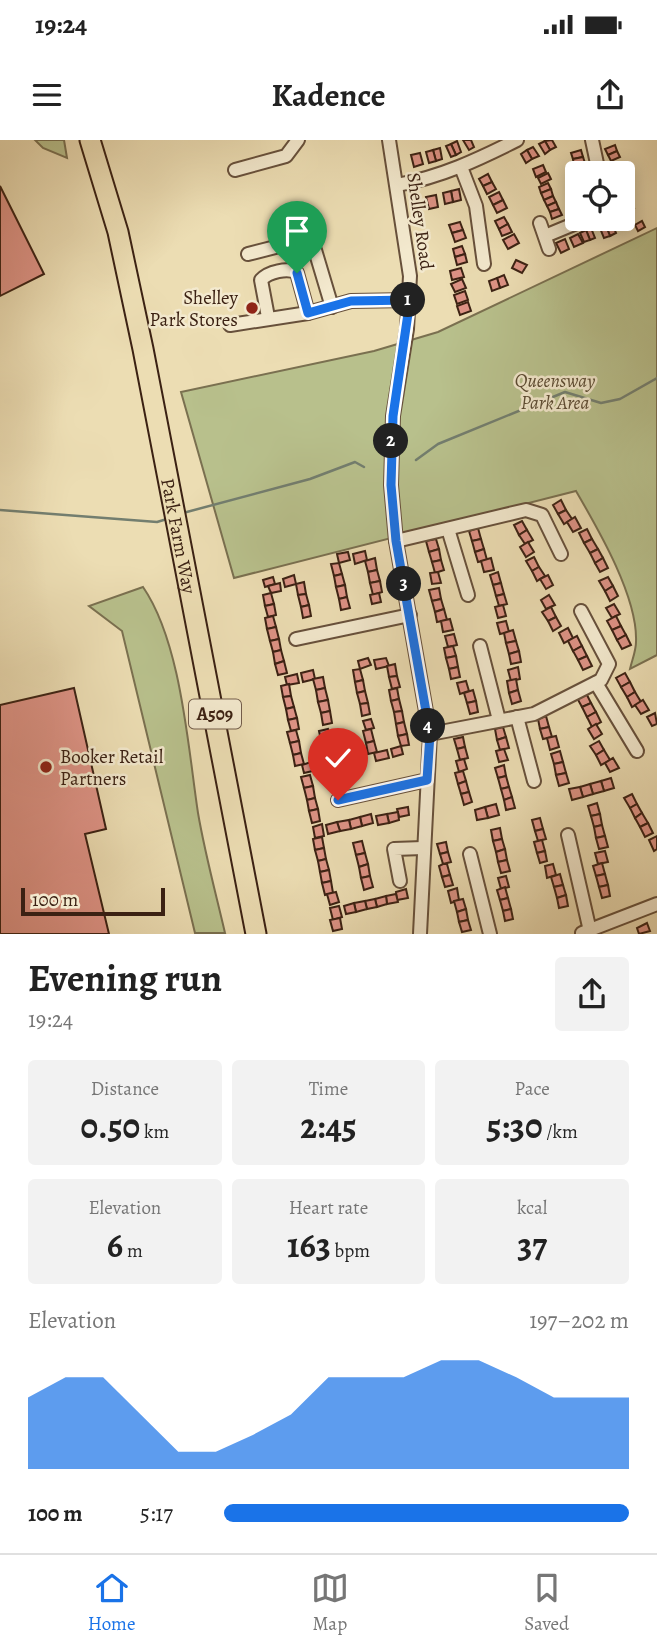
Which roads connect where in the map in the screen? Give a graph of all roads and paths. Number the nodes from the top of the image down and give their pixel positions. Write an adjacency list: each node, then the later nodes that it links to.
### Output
1 (90, 140): 43 (highway, Park Farm Way / A509)
2 (298, 140): 8 (street)
3 (389, 140): 9 (street, Shelley Road)
4 (592, 140): 6 (street)
5 (510, 141): 7 (street)
6 (596, 161)
7 (461, 167): 9 (street); 15 (street)
8 (234, 170)
9 (397, 185): 16 (street, Shelley Road)
10 (540, 223): 12 (street)
11 (565, 228): 12 (street)
12 (545, 236): 13 (street)
13 (549, 249)
14 (248, 254): 17 (street)
15 (484, 264)
16 (410, 300): 17 (street); 22 (street, Shelley Road)
17 (332, 307): 18 (street)
18 (308, 313): 19 (street); 19 (street)
19 (268, 317): 20 (street)
20 (230, 324)
21 (448, 529): 22 (street); 23 (street); 24 (street)
22 (396, 541): 26 (street, Shelley Road)
23 (561, 554)
24 (468, 594)
25 (581, 611): 29 (street)
26 (410, 615): 27 (street); 32 (street, Shelley Road)
27 (296, 639)
28 (480, 646): 31 (street)
29 (596, 683): 30 (street); 33 (street)
30 (517, 717): 31 (street); 35 (street)
31 (499, 720): 32 (street)
32 (430, 734): 34 (street, Shelley Road)
33 (637, 751)
34 (427, 780): 36 (street); 38 (street, Shelley Road)
35 (534, 781)
36 (338, 800)
37 (568, 835): 42 (street)
38 (423, 848): 40 (street); 44 (street, Shelley Road)
39 (470, 854): 45 (street)
40 (400, 881)
41 (657, 904): 42 (street)
42 (593, 931)
43 (256, 933)
44 (420, 933)
45 (490, 933)

